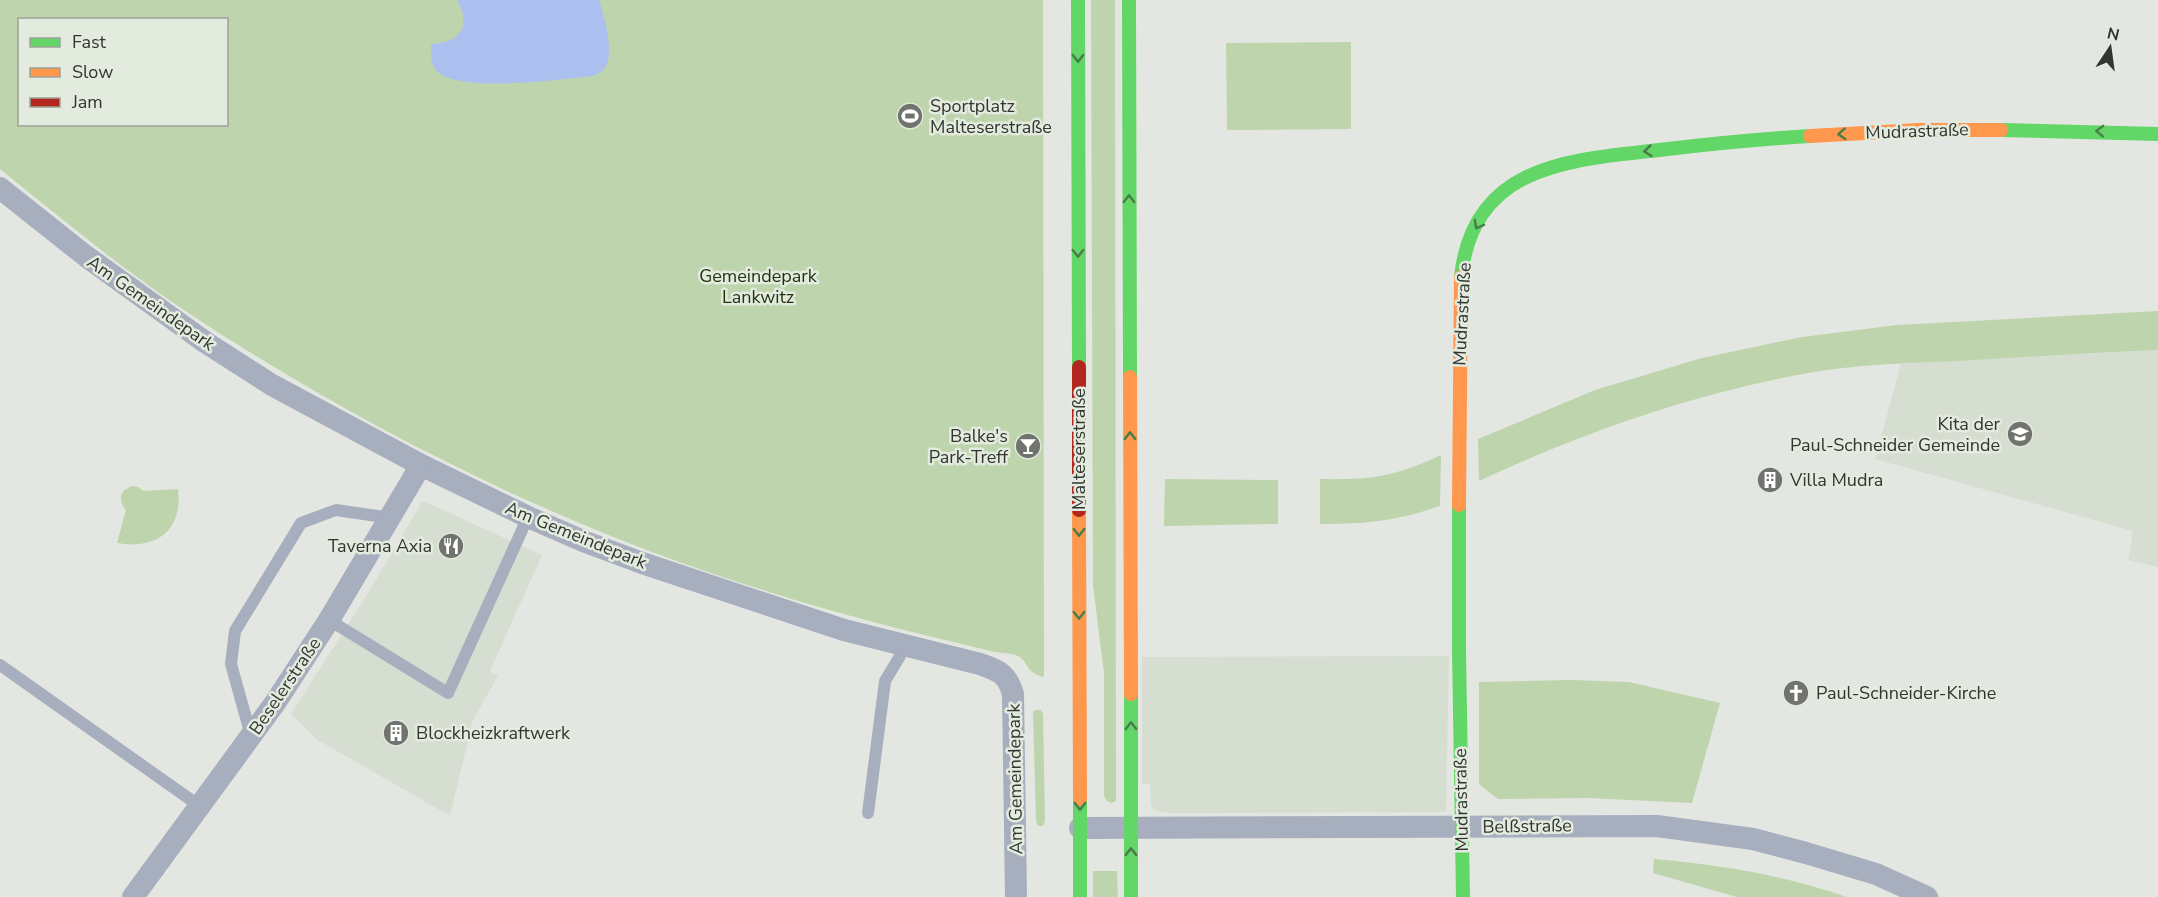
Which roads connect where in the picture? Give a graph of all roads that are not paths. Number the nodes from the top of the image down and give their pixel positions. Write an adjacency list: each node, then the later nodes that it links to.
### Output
1 (1078, 0): 15 (main road, Malteserstraße, one-way to 15)
2 (1129, 0): 16 (main road, one-way to 2)
3 (2158, 134): 14 (main road, Mudrastraße, one-way to 14)
4 (0, 188): 5 (street, Am Gemeindepark)
5 (421, 465): 6 (street, Am Gemeindepark); 7 (street, Beselerstraße)
6 (528, 517): 8 (lane); 9 (street, Am Gemeindepark)
7 (391, 518): 8 (street, Beselerstraße); 11 (lane)
8 (328, 620): 11 (street, Beselerstraße)
9 (903, 645): 13 (lane); 18 (street, Am Gemeindepark)
10 (0, 665): 12 (lane)
11 (251, 736): 12 (street, Beselerstraße)
12 (201, 807): 17 (street, Beselerstraße)
13 (868, 813)
14 (1461, 827): 16 (street, Belßstraße); 21 (main road, Mudrastraße); 22 (street, Belßstraße)
15 (1080, 828): 16 (street, Belßstraße); 19 (main road, Malteserstraße)
16 (1131, 828): 20 (main road, one-way to 16)
17 (133, 897)
18 (1016, 897)
19 (1080, 897)
20 (1131, 897)
21 (1463, 897)
22 (1927, 897)

